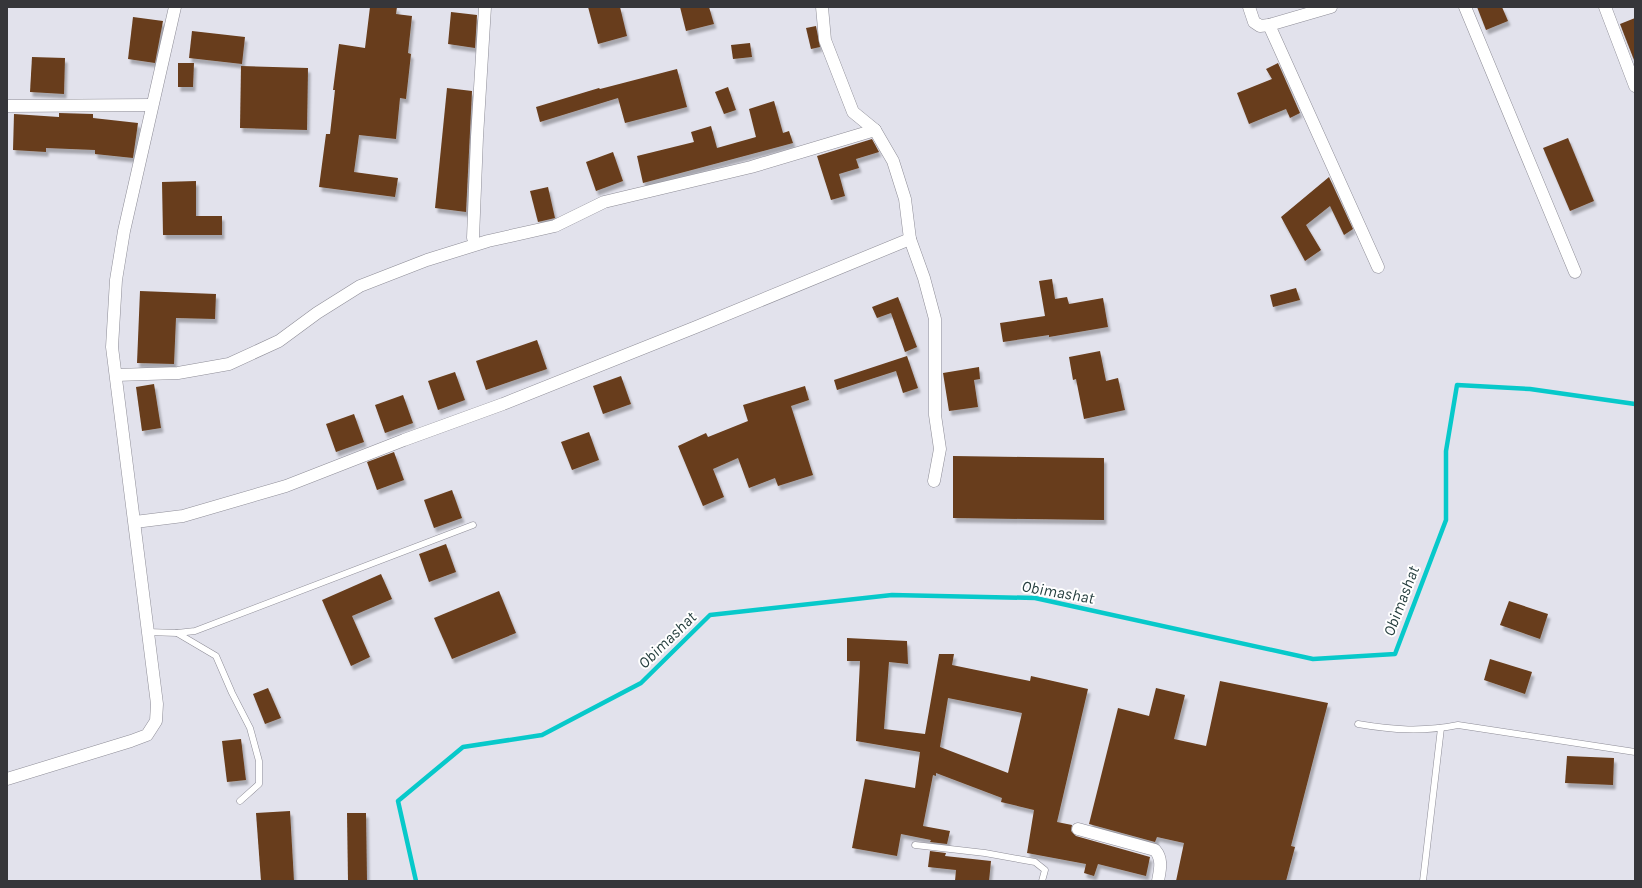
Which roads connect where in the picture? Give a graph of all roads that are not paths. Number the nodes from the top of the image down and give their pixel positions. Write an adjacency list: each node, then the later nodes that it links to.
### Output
1 (175, 7): 11 (street)
2 (485, 7): 13 (street)
3 (822, 7): 12 (street)
4 (1249, 7): 8 (street)
5 (1331, 7): 8 (street)
6 (1465, 7): 16 (street)
7 (1605, 7): 9 (street)
8 (1269, 25): 15 (street)
9 (1635, 86)
10 (7, 106): 11 (street)
11 (152, 106): 17 (street)
12 (875, 130): 14 (street); 17 (street)
13 (473, 238)
14 (910, 239): 18 (street); 19 (street)
15 (1378, 267)
16 (1575, 272)
17 (116, 375): 19 (street)
18 (934, 481)
19 (134, 522): 21 (street)
20 (473, 525): 22 (lane)
21 (148, 632): 22 (lane); 26 (street)
22 (177, 633): 27 (lane)
23 (1358, 724): 24 (lane)
24 (1441, 728): 25 (lane); 32 (lane)
25 (1635, 752)
26 (7, 779)
27 (240, 801)
28 (1078, 829): 31 (street)
29 (915, 845): 30 (lane)
30 (1042, 881)
31 (1158, 881)
32 (1423, 881)

